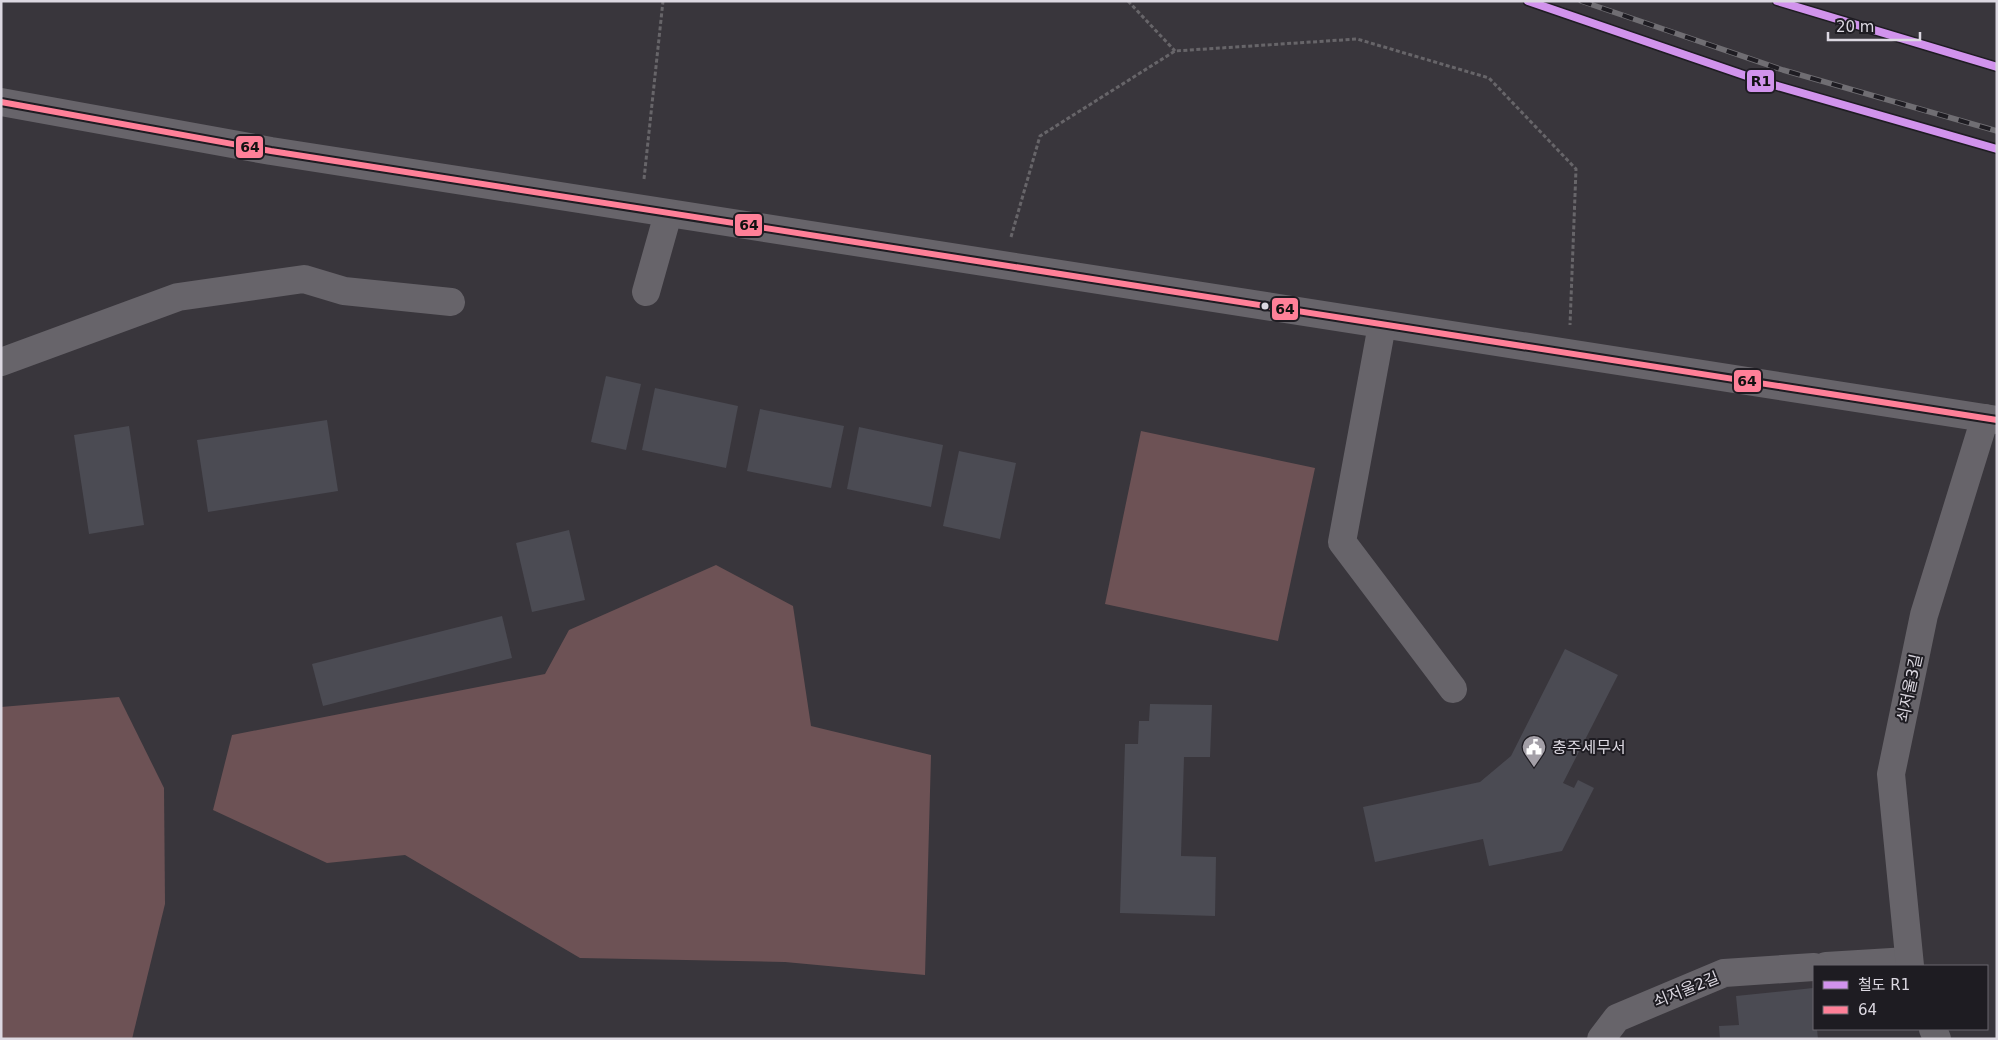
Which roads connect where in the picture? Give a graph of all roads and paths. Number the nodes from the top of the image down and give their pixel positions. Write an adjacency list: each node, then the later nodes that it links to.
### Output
1 (663, 1): 5 (path)
2 (1128, 1): 3 (path)
3 (1175, 51): 7 (path); 11 (path)
4 (1, 102): 5 (street)
5 (640, 210): 6 (street)
6 (668, 214): 7 (street); 8 (street)
7 (1002, 266): 10 (street)
8 (646, 292)
9 (451, 302): 12 (street)
10 (1382, 325): 11 (street); 14 (street)
11 (1569, 354): 13 (street)
12 (1, 362)
13 (1991, 419): 15 (street, 쇠저울3길)
14 (1453, 689)
15 (1909, 963): 16 (street)
16 (1854, 965)
17 (1813, 967): 18 (street, 쇠저울2길)
18 (1601, 1039)

